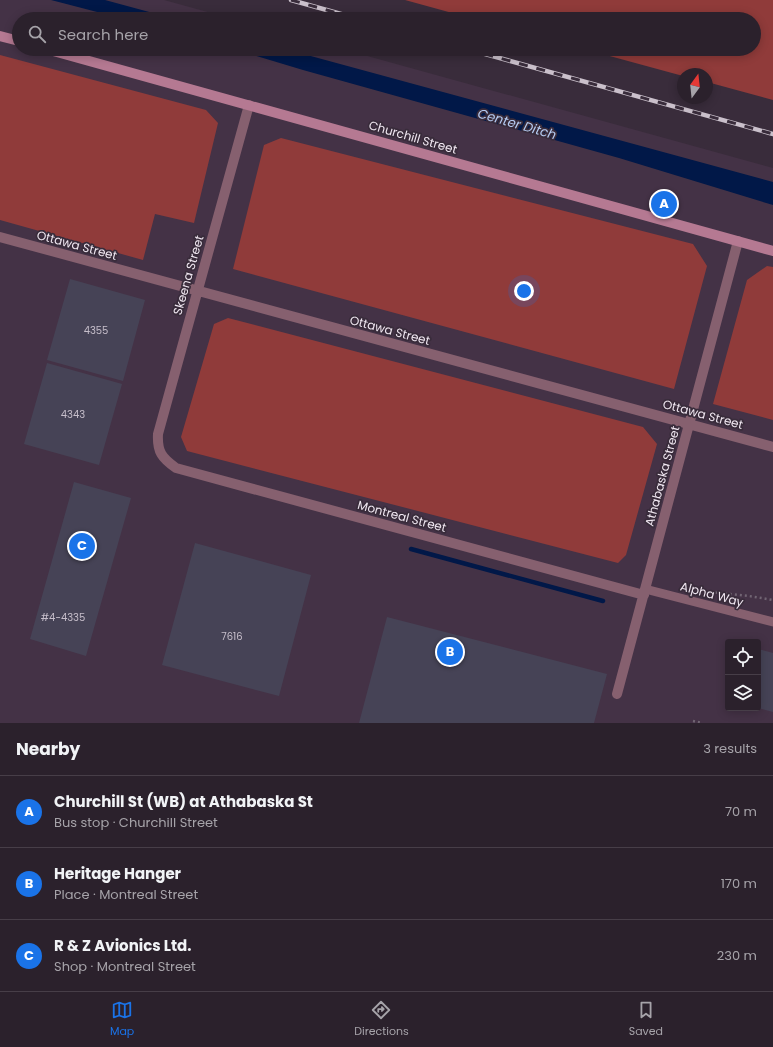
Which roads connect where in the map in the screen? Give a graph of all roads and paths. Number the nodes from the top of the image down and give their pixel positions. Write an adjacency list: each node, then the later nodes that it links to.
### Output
1 (0, 36): 2 (street)
2 (12, 39)
3 (71, 56): 4 (street, Churchill Street)
4 (249, 105): 6 (street, Churchill Street); 8 (street, Skeena Street)
5 (0, 237): 8 (street, Ottawa Street)
6 (738, 241): 7 (street, Churchill Street); 9 (street, Athabaska Street)
7 (773, 251)
8 (197, 291): 9 (street, Ottawa Street); 11 (street, Skeena Street)
9 (689, 424): 10 (street, Ottawa Street); 12 (street, Athabaska Street)
10 (773, 447)
11 (160, 453): 12 (street, Montreal Street)
12 (644, 592): 15 (lane, Alpha Way); 16 (street, Athabaska Street)
13 (703, 592): 14 (path)
14 (773, 600)
15 (773, 622)
16 (617, 694)
17 (693, 721): 18 (path)
18 (702, 723)

